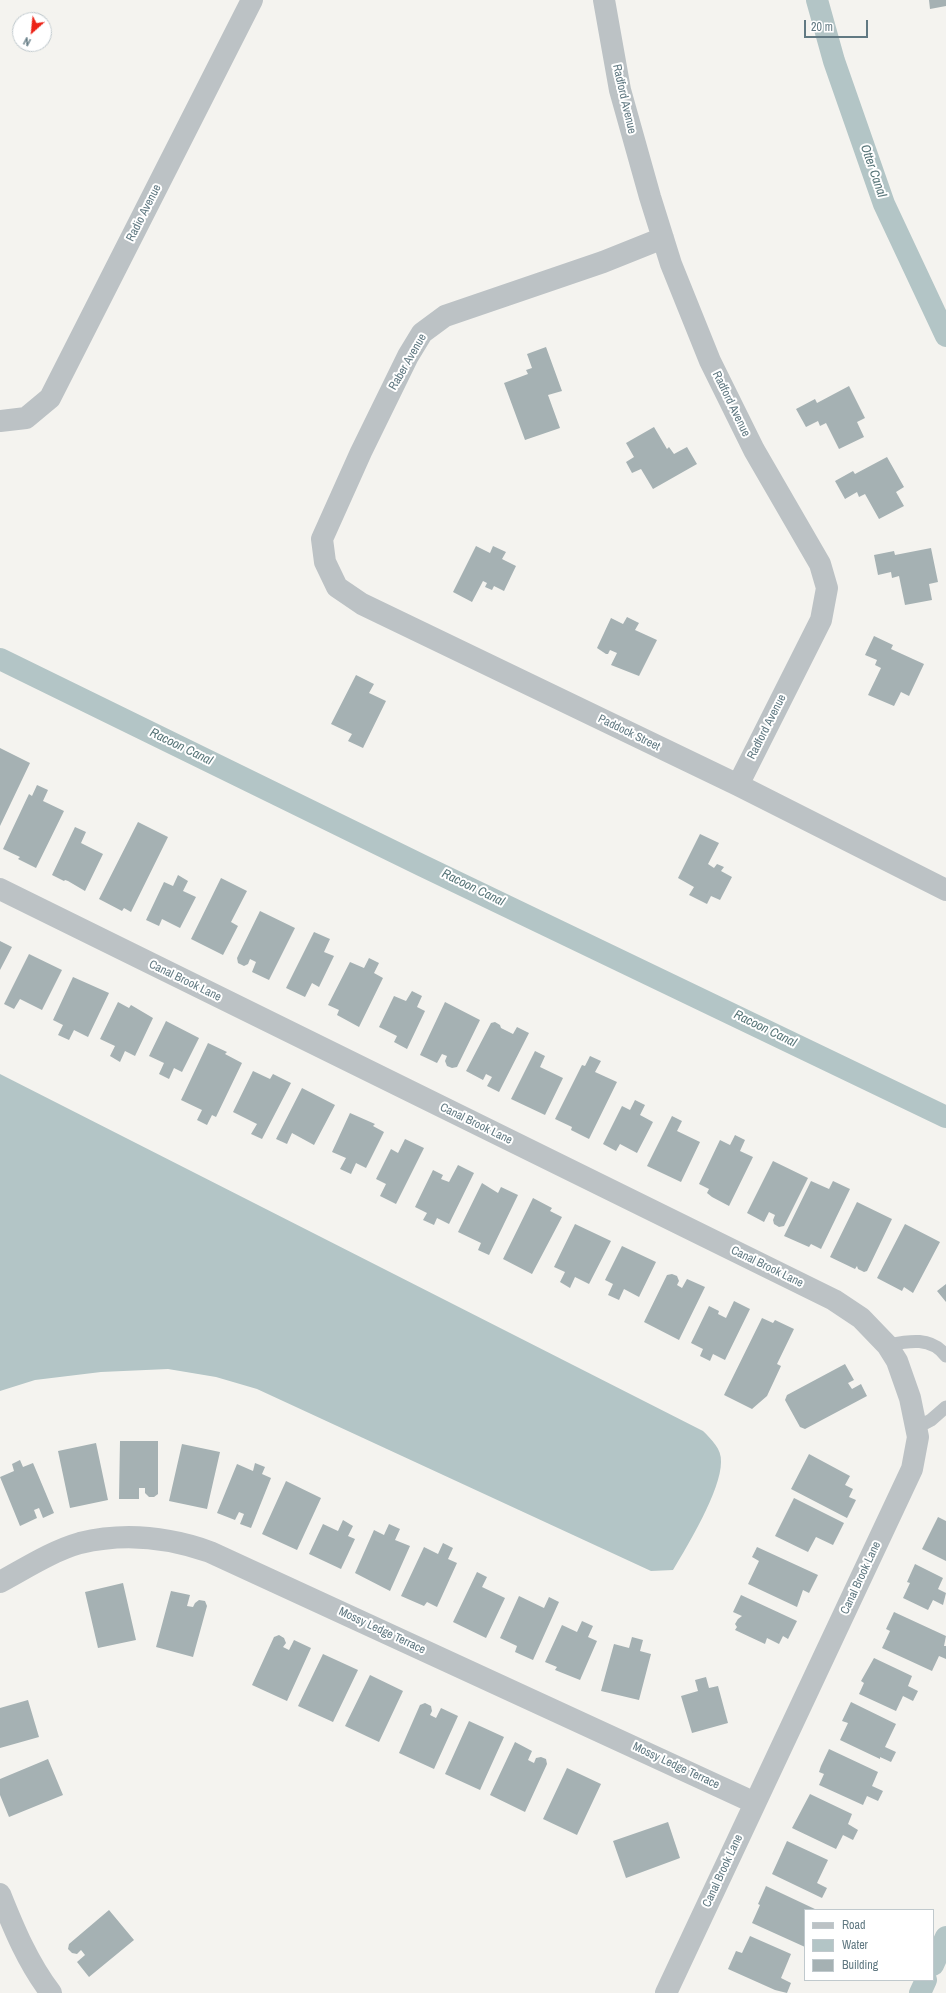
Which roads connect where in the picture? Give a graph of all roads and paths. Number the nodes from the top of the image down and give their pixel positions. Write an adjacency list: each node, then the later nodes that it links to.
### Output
1 (252, 0): 4 (street, Radio Avenue)
2 (604, 0): 3 (street, Radford Avenue)
3 (663, 238): 5 (street, Raber Avenue); 6 (street, Radford Avenue)
4 (0, 421)
5 (325, 562): 6 (street, Paddock Street)
6 (738, 785): 8 (street, Paddock Street)
7 (0, 889): 9 (street, Canal Brook Lane)
8 (946, 890)
9 (887, 1345): 10 (lane); 12 (street, Canal Brook Lane)
10 (946, 1356)
11 (946, 1407): 12 (lane)
12 (916, 1428): 14 (street, Canal Brook Lane)
13 (0, 1582): 14 (street, Mossy Ledge Terrace)
14 (755, 1803): 17 (street, Canal Brook Lane)
15 (0, 1894): 16 (street)
16 (51, 1993)
17 (666, 1993)

